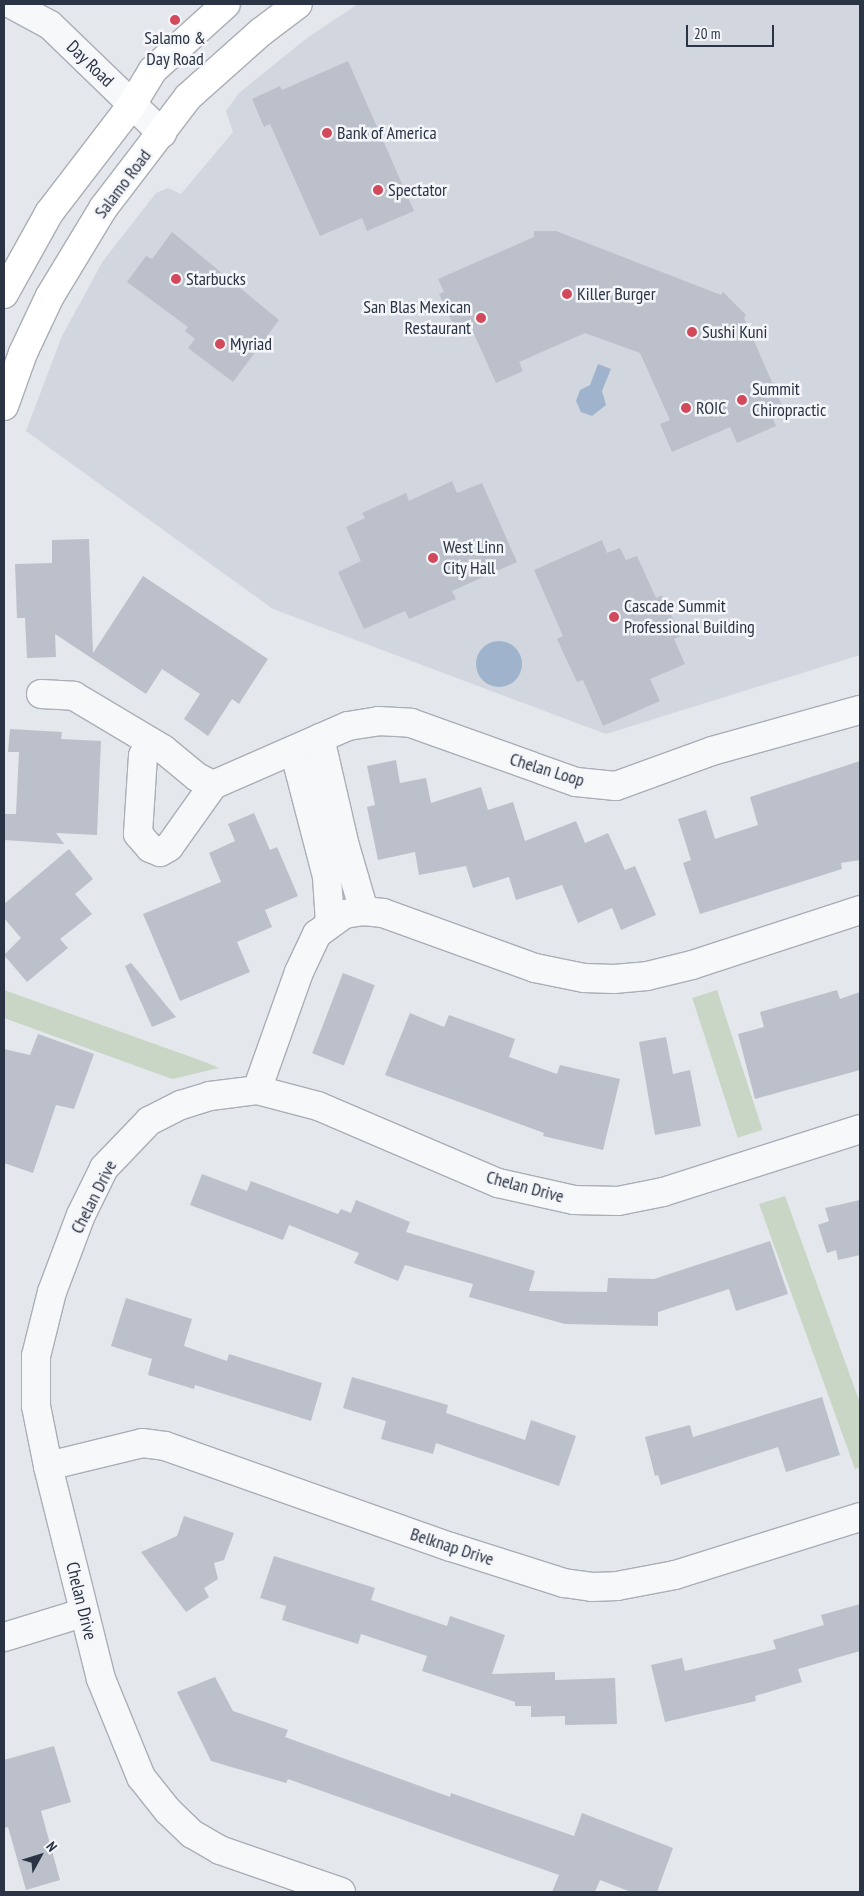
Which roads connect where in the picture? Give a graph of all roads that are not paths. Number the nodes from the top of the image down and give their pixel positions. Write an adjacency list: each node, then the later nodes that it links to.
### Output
1 (11, 4): 4 (street, Day Road)
2 (226, 4): 4 (main road)
3 (298, 4): 5 (main road, Salamo Road)
4 (131, 106): 5 (street, Day Road); 6 (main road)
5 (162, 133): 7 (main road, Salamo Road)
6 (4, 294)
7 (4, 406)
8 (41, 694): 11 (street)
9 (860, 710): 10 (street, Chelan Loop)
10 (320, 738): 12 (street, Chelan Loop); 15 (street)
11 (152, 743): 13 (street); 13 (street)
12 (294, 750): 13 (street, Chelan Loop); 16 (street)
13 (212, 785)
14 (860, 910): 15 (street)
15 (364, 911): 16 (street)
16 (330, 923): 17 (street)
17 (257, 1090): 18 (street, Chelan Drive); 19 (street, Chelan Drive)
18 (860, 1129)
19 (48, 1466): 20 (street, Belknap Drive); 21 (street, Chelan Drive)
20 (860, 1517)
21 (82, 1613): 22 (street); 23 (street, Chelan Drive)
22 (4, 1637)
23 (277, 1882): 24 (street, Chelan Drive)
24 (341, 1892)

